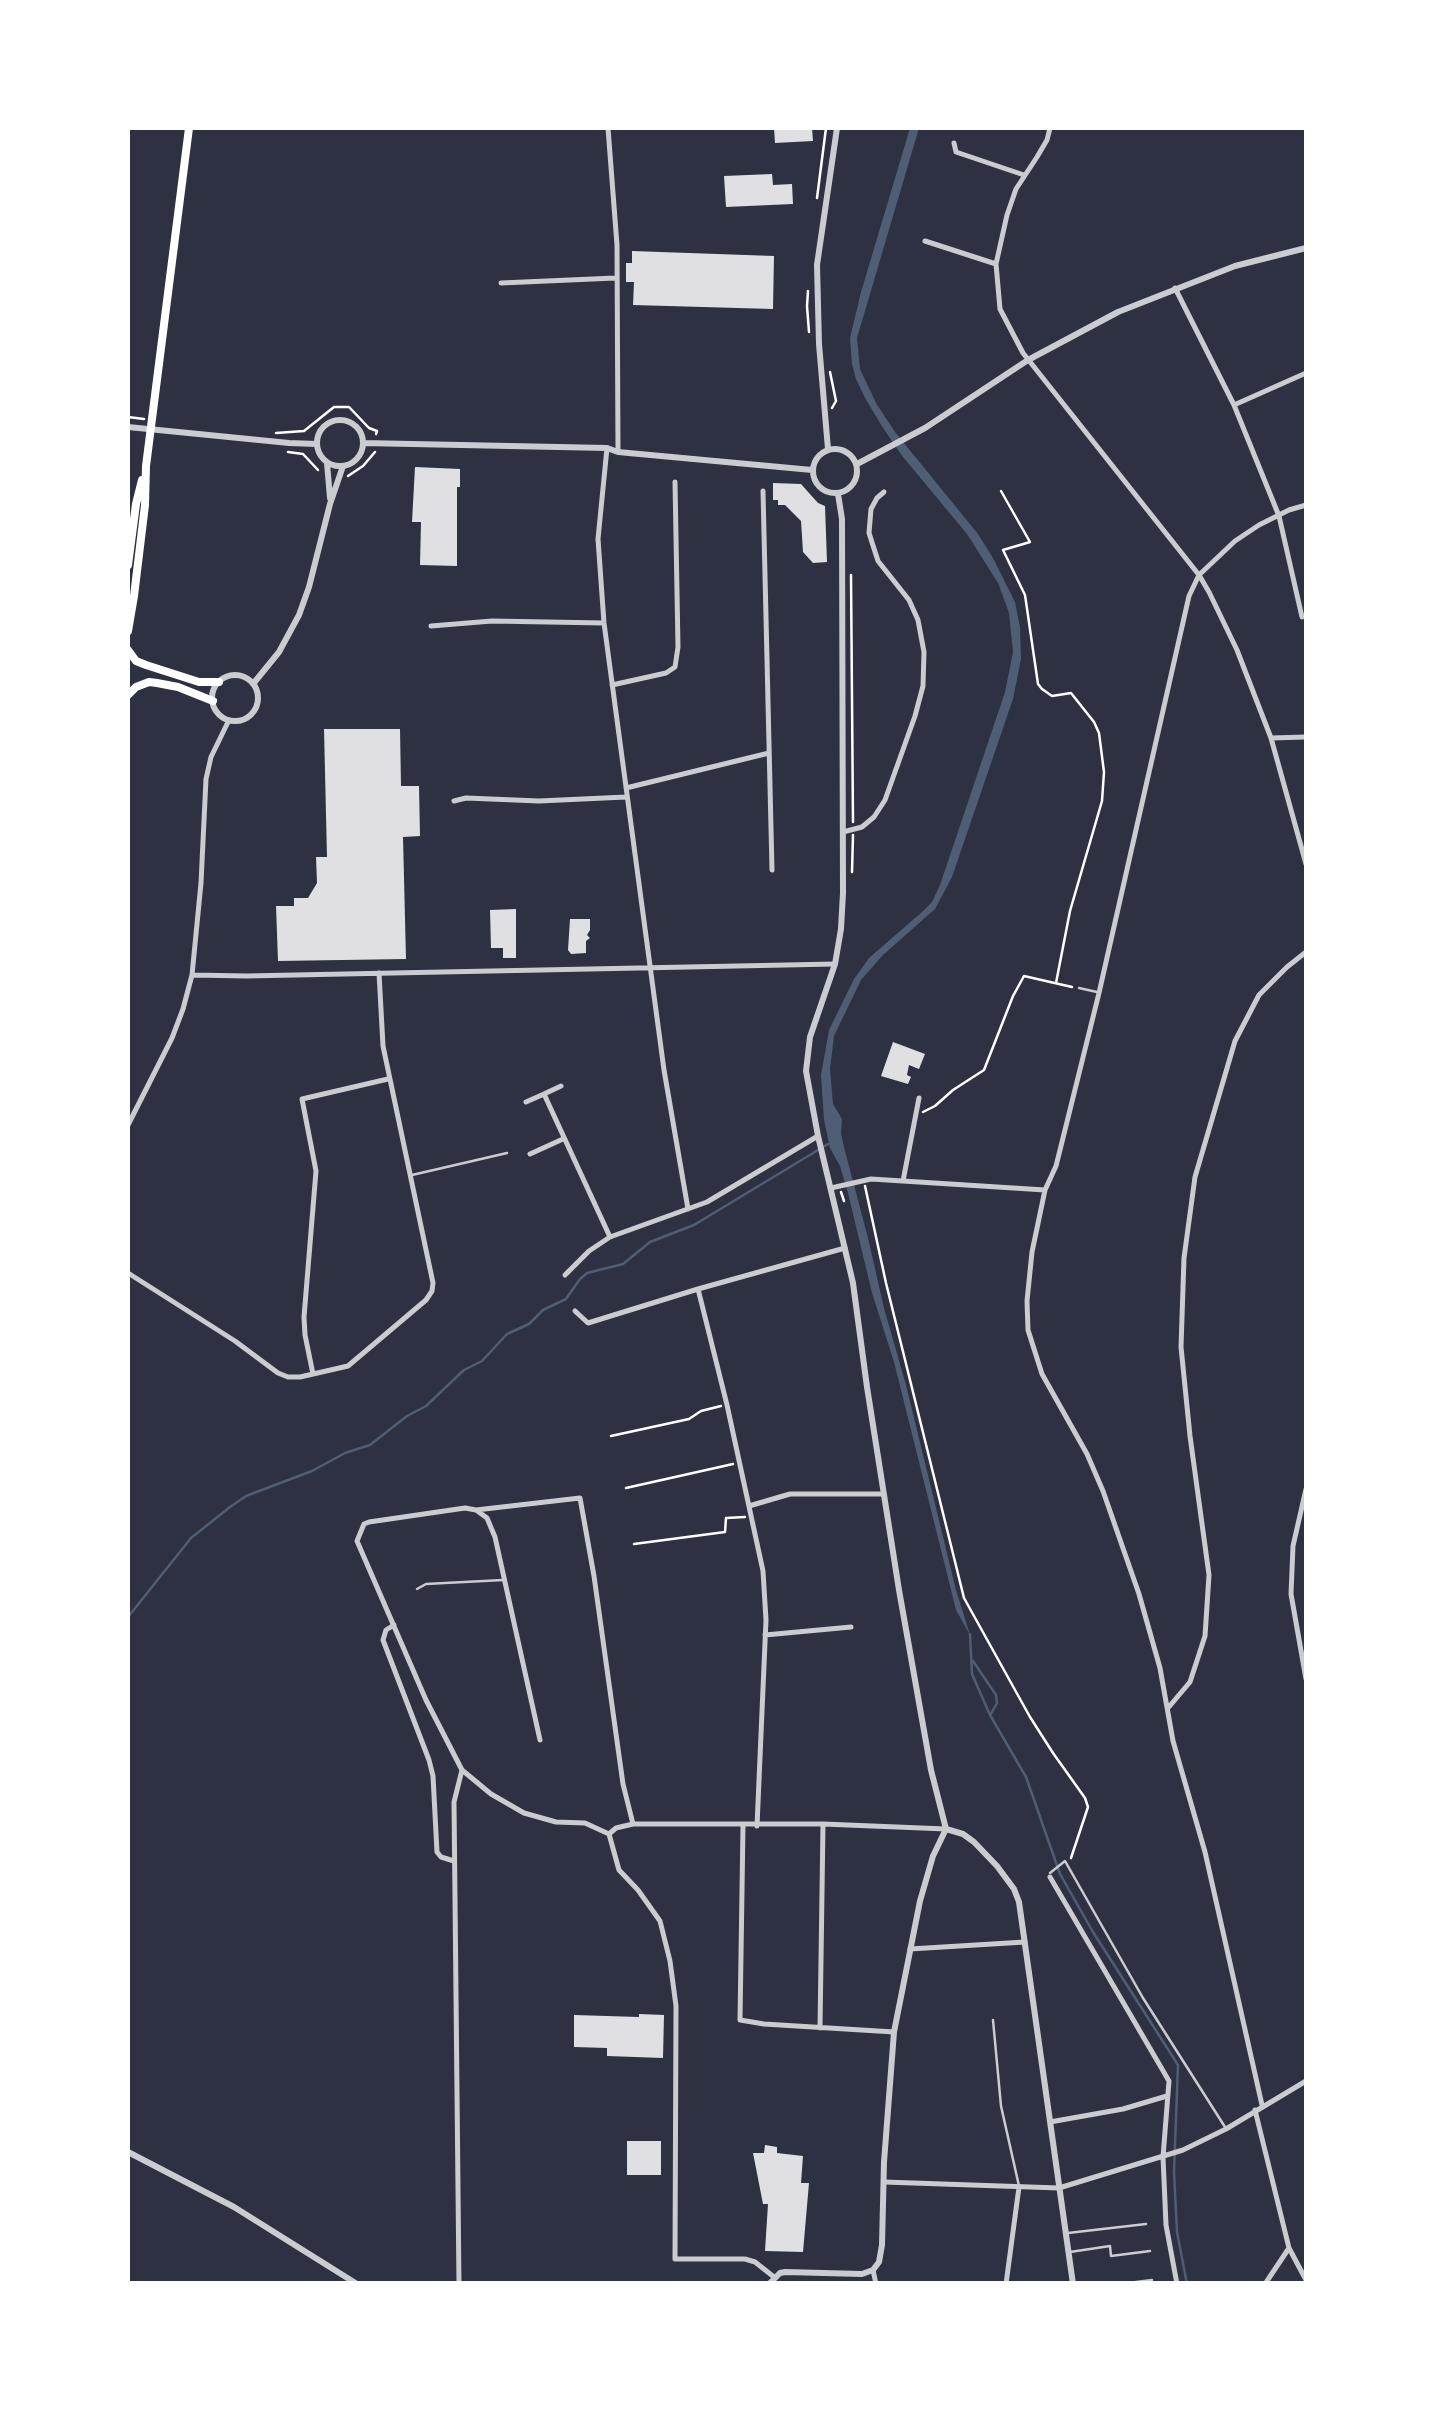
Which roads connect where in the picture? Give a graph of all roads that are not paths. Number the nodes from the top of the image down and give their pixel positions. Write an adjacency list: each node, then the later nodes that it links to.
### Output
1 (189, 128): 24 (main road)
2 (608, 128): 10 (street)
3 (836, 128): 20 (street)
4 (1050, 128): 6 (street)
5 (954, 143): 6 (street)
6 (1024, 176): 9 (street)
7 (925, 240): 9 (street)
8 (1306, 248): 12 (street)
9 (996, 264): 13 (street)
10 (615, 278): 11 (street); 21 (street)
11 (501, 283)
12 (1175, 288): 13 (street); 15 (street)
13 (1028, 360): 23 (street); 37 (street)
14 (1306, 373): 15 (street)
15 (1234, 405): 33 (street)
16 (129, 427): 18 (street)
17 (363, 443): 18 (street); 19 (street); 25 (street)
18 (317, 444): 22 (street)
19 (607, 448): 21 (street); 39 (street)
20 (828, 450): 23 (street); 26 (street)
21 (618, 452): 26 (street)
22 (328, 462): 25 (street); 31 (street)
23 (857, 464): 30 (street)
24 (146, 466): 34 (main road); 41 (main road)
25 (343, 466): 31 (street)
26 (812, 470): 30 (street)
27 (675, 482): 45 (street)
28 (762, 491): 51 (street)
29 (884, 492): 55 (street)
30 (838, 494): 55 (street)
31 (330, 504): 44 (street)
32 (1306, 505): 33 (street)
33 (1279, 516): 37 (street); 38 (street)
34 (131, 542): 35 (main road); 36 (main road)
35 (128, 552)
36 (128, 564)
37 (1199, 575): 50 (street); 64 (street)
38 (1302, 617)
39 (604, 623): 40 (street); 45 (street)
40 (431, 626)
41 (128, 631)
42 (128, 650): 43 (main road)
43 (219, 682): 44 (street); 47 (street)
44 (253, 684): 48 (street)
45 (612, 685): 52 (street)
46 (128, 695): 47 (main road)
47 (213, 702): 48 (street)
48 (228, 720): 62 (street)
49 (1306, 737): 50 (street)
50 (1271, 738): 56 (street)
51 (769, 753): 52 (street); 57 (street)
52 (625, 788): 53 (street)
53 (626, 797): 54 (street); 60 (street)
54 (454, 802)
55 (843, 832): 59 (street)
56 (1306, 864)
57 (772, 870)
58 (1306, 952): 97 (street)
59 (835, 964): 60 (street); 72 (street)
60 (649, 968): 61 (street); 79 (street)
61 (380, 973): 62 (street); 65 (street)
62 (192, 975): 70 (street)
63 (1079, 988): 64 (lane)
64 (1099, 992): 78 (street)
65 (390, 1079): 75 (street); 86 (street)
66 (562, 1086): 67 (street)
67 (544, 1094): 69 (street); 71 (street)
68 (919, 1098): 76 (street)
69 (526, 1102)
70 (128, 1125)
71 (564, 1139): 74 (street); 80 (street)
72 (819, 1139): 77 (street); 79 (street)
73 (506, 1153): 75 (lane)
74 (530, 1154)
75 (410, 1175): 86 (street)
76 (903, 1181): 77 (street); 78 (street)
77 (831, 1188): 81 (street)
78 (1045, 1190): 97 (street)
79 (688, 1209): 80 (street)
80 (610, 1237): 83 (street)
81 (845, 1248): 84 (street); 88 (street)
82 (128, 1273): 86 (street)
83 (565, 1276)
84 (698, 1289): 85 (street); 89 (street)
85 (575, 1311)
86 (313, 1374)
87 (1306, 1489): 96 (street)
88 (883, 1494): 89 (street); 104 (street)
89 (749, 1506): 95 (street)
90 (476, 1510): 91 (street); 93 (street); 100 (street)
91 (504, 1580): 92 (lane); 98 (street)
92 (418, 1589)
93 (394, 1625): 99 (street); 106 (street)
94 (851, 1627): 95 (street)
95 (765, 1636): 103 (street)
96 (1306, 1679)
97 (1166, 1710): 115 (street)
98 (540, 1740)
99 (462, 1770): 105 (street); 106 (street)
100 (633, 1824): 102 (street); 105 (street)
101 (823, 1824): 103 (street); 104 (street); 111 (street)
102 (743, 1826): 103 (street); 111 (street)
103 (758, 1826)
104 (946, 1828): 108 (street); 109 (street)
105 (609, 1834): 129 (street)
106 (454, 1861): 133 (street)
107 (1051, 1874): 114 (street); 117 (lane)
108 (1025, 1942): 109 (street); 116 (street)
109 (910, 1949): 112 (street)
110 (993, 2020): 121 (lane)
111 (820, 2028): 112 (street)
112 (894, 2032): 120 (street)
113 (1306, 2081): 115 (street)
114 (1167, 2096): 116 (street); 119 (street)
115 (1258, 2108): 117 (street); 125 (street)
116 (1050, 2122): 122 (street)
117 (1226, 2128): 119 (street)
118 (128, 2152): 132 (street)
119 (1166, 2157): 122 (street); 138 (street)
120 (884, 2182): 121 (street); 128 (street)
121 (1020, 2187): 122 (street); 135 (street)
122 (1059, 2188): 124 (street)
123 (1146, 2224): 124 (lane)
124 (1066, 2233): 127 (street)
125 (1289, 2248): 131 (street); 139 (street)
126 (1150, 2251): 127 (lane)
127 (1068, 2252): 136 (street)
128 (873, 2270): 129 (street); 134 (street)
129 (772, 2280)
130 (1152, 2280): 137 (lane)
131 (1306, 2280)
132 (358, 2284)
133 (460, 2284)
134 (876, 2284)
135 (1006, 2284)
136 (1072, 2284)
137 (1120, 2284)
138 (1177, 2284)
139 (1265, 2284)

